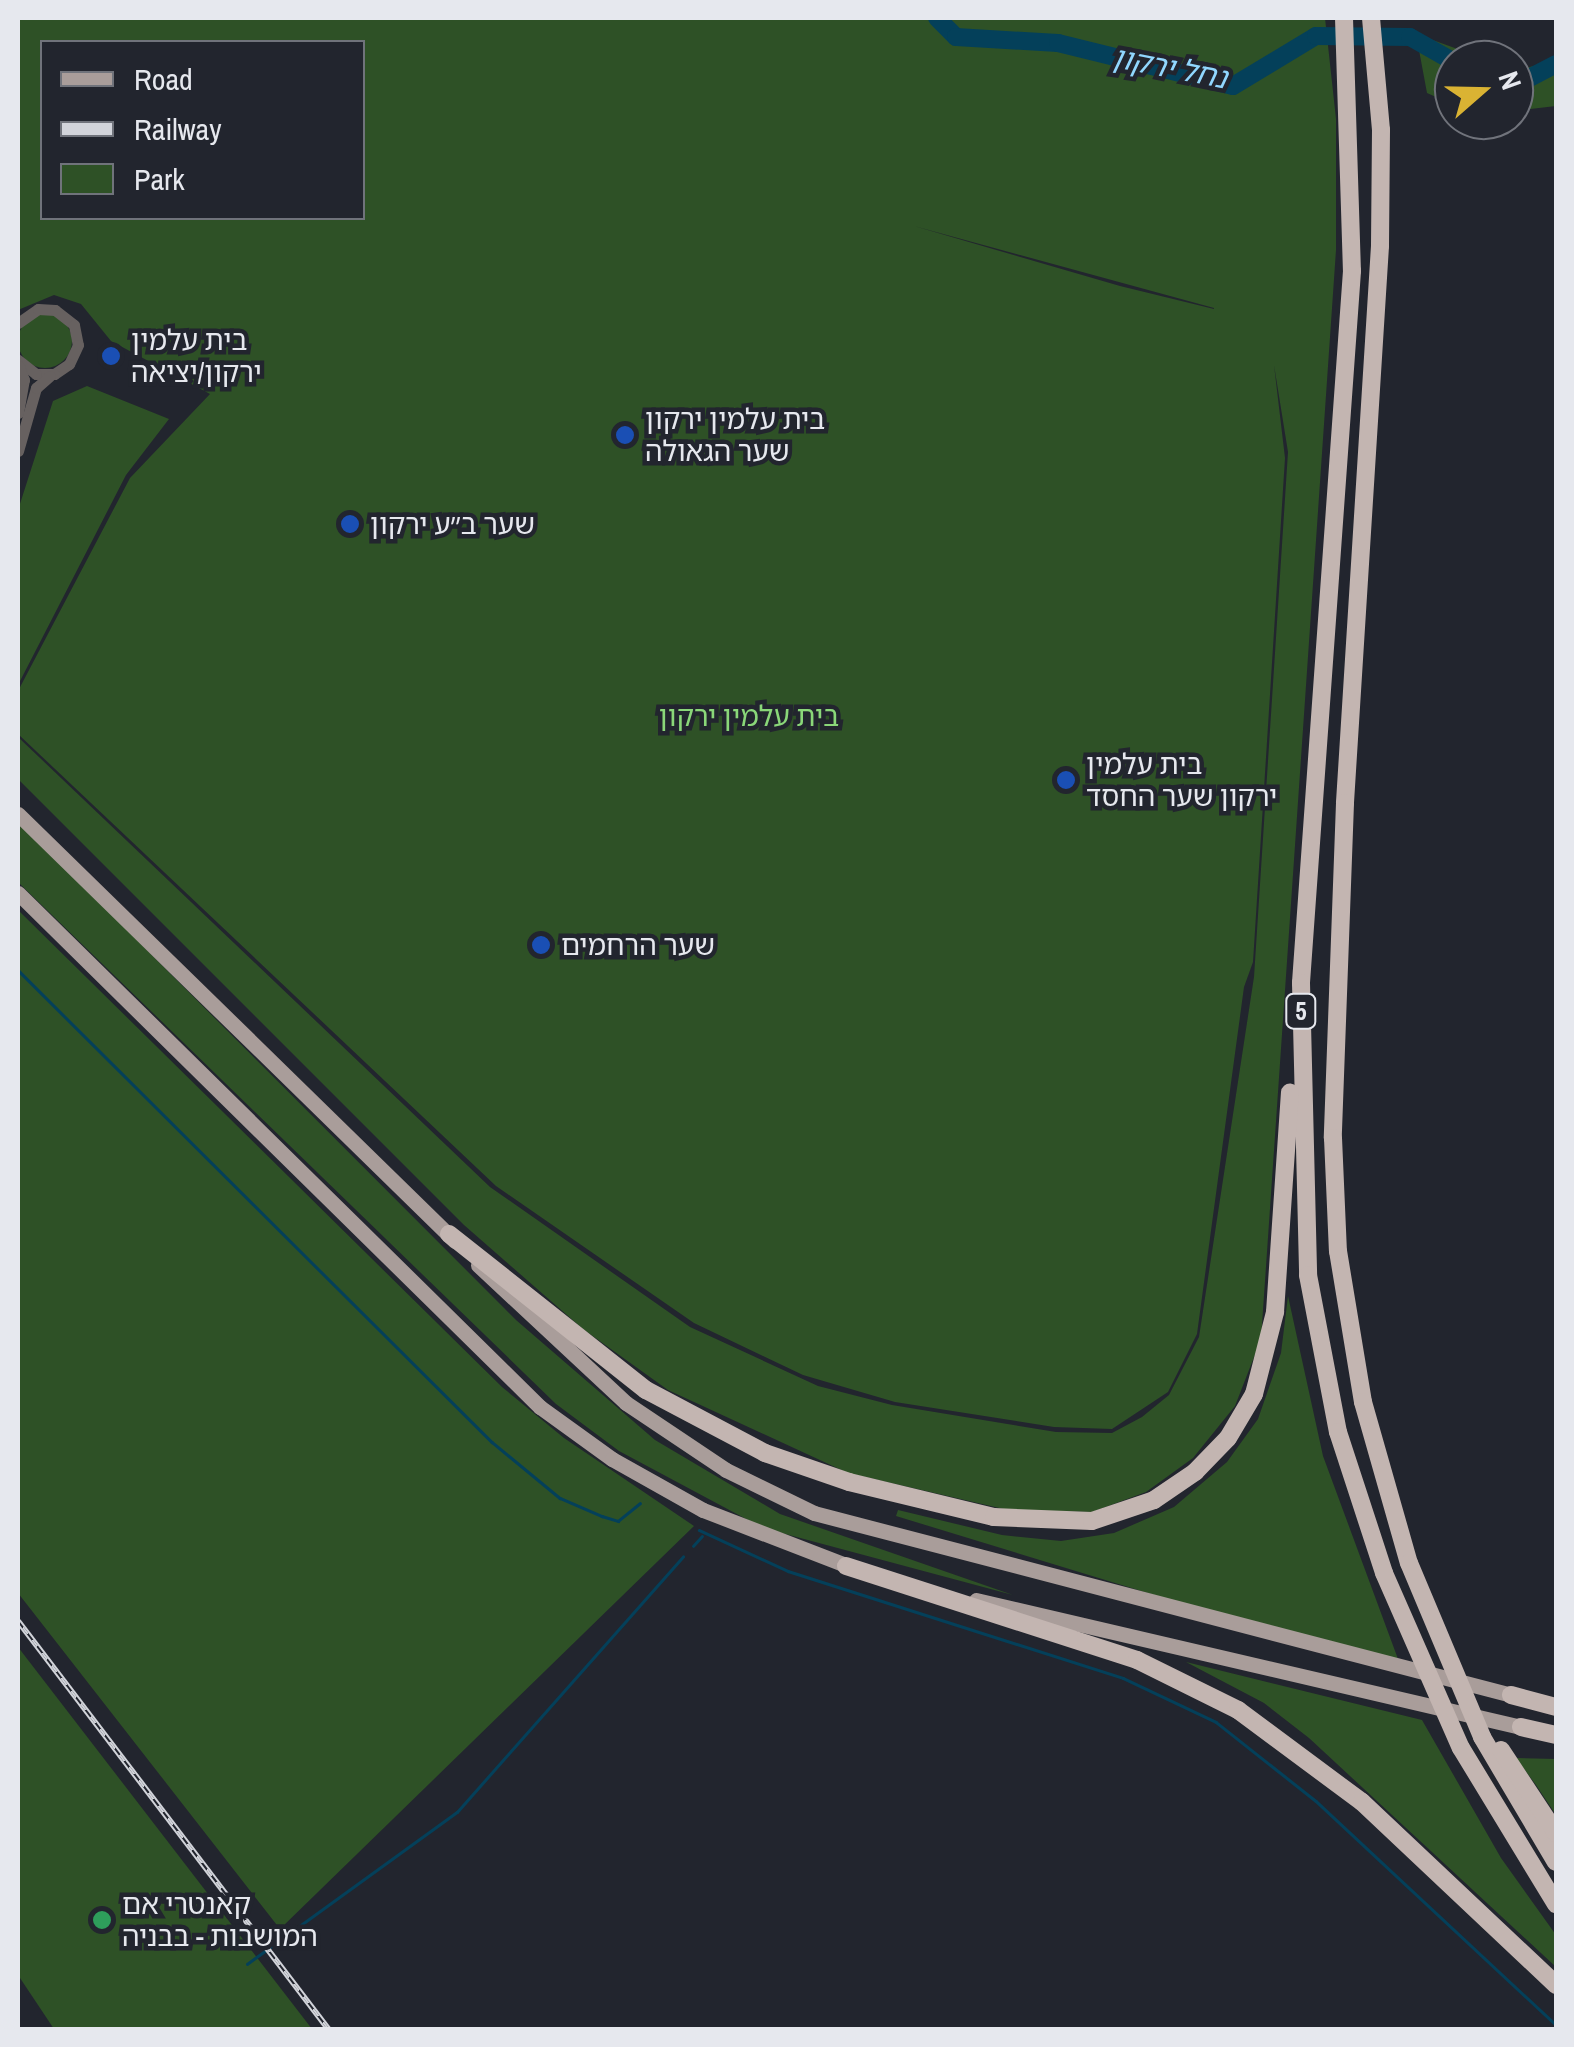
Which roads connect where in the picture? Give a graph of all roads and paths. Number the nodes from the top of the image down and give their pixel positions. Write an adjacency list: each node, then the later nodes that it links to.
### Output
1 (1344, 18): 10 (highway, 5)
2 (1370, 18): 13 (highway, 5)
3 (18, 323): 5 (street)
4 (18, 361): 5 (street); 6 (street)
5 (54, 374): 7 (street)
6 (18, 413)
7 (18, 451)
8 (18, 814): 11 (main road)
9 (18, 893): 12 (main road)
10 (1301, 983): 11 (highway); 20 (highway, 5)
11 (449, 1234): 14 (main road)
12 (846, 1566): 16 (main road); 21 (highway)
13 (1451, 1669): 18 (highway); 19 (highway, 5)
14 (1511, 1695): 15 (highway)
15 (1556, 1706)
16 (1521, 1727): 17 (highway)
17 (1556, 1735)
18 (1556, 1833)
19 (1556, 1862)
20 (1556, 1904)
21 (1556, 1984)

